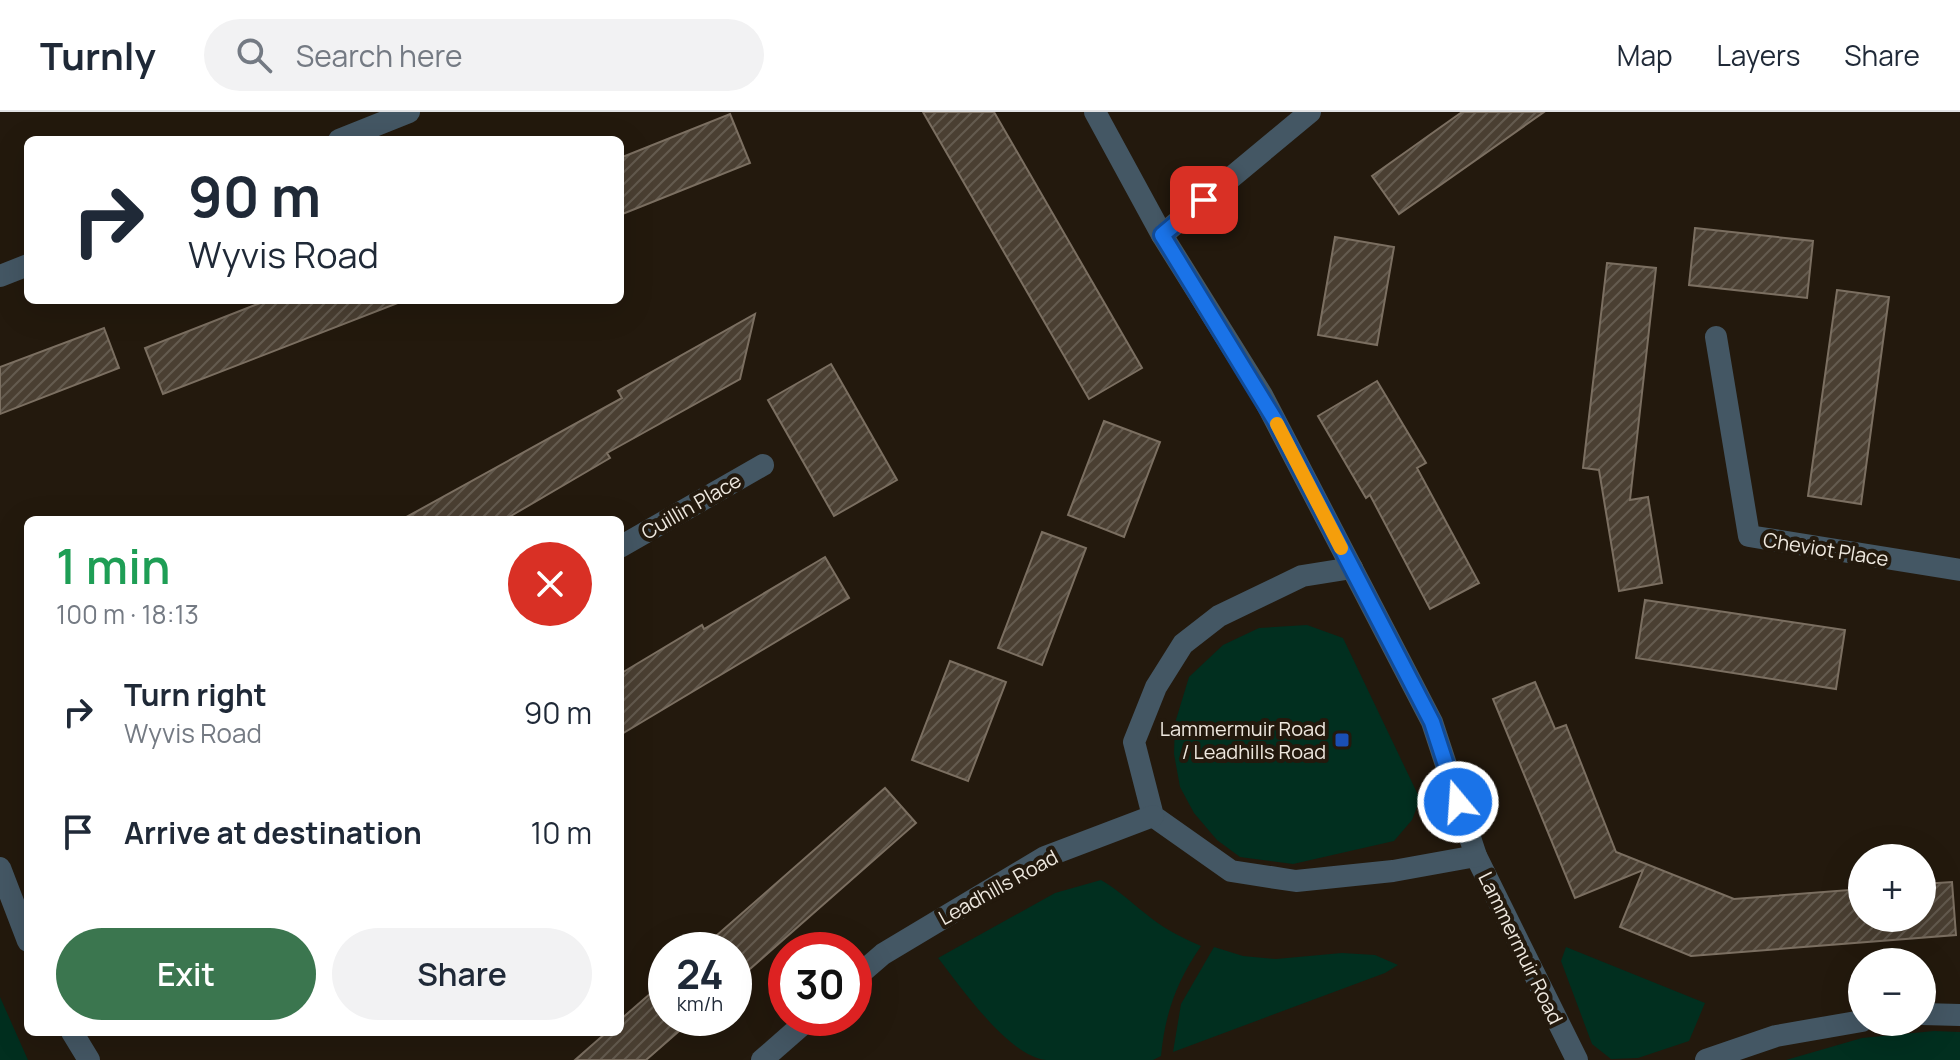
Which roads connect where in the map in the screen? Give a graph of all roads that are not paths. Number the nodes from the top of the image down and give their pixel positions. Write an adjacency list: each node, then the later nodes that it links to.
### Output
1 (409, 112): 4 (street)
2 (1095, 112): 5 (street, Lammermuir Road)
3 (1310, 112): 5 (street)
4 (349, 136)
5 (1162, 235): 11 (street, Lammermuir Road)
6 (24, 267): 7 (street)
7 (0, 276)
8 (1716, 337): 12 (street, Cheviot Place)
9 (763, 465): 10 (street, Cuillin Place)
10 (624, 545)
11 (1352, 568): 13 (street); 14 (street, Lammermuir Road)
12 (1960, 570)
13 (1153, 816): 14 (street); 18 (street, Leadhills Road)
14 (1476, 856): 26 (street, Lammermuir Road)
15 (0, 868): 16 (street)
16 (20, 894): 17 (street)
17 (24, 918)
18 (872, 963)
19 (1936, 1014): 20 (street)
20 (1960, 1015)
21 (1848, 1023): 27 (street)
22 (74, 1036): 24 (street)
23 (789, 1036): 25 (street)
24 (89, 1060)
25 (762, 1060)
26 (1577, 1060)
27 (1706, 1060)

